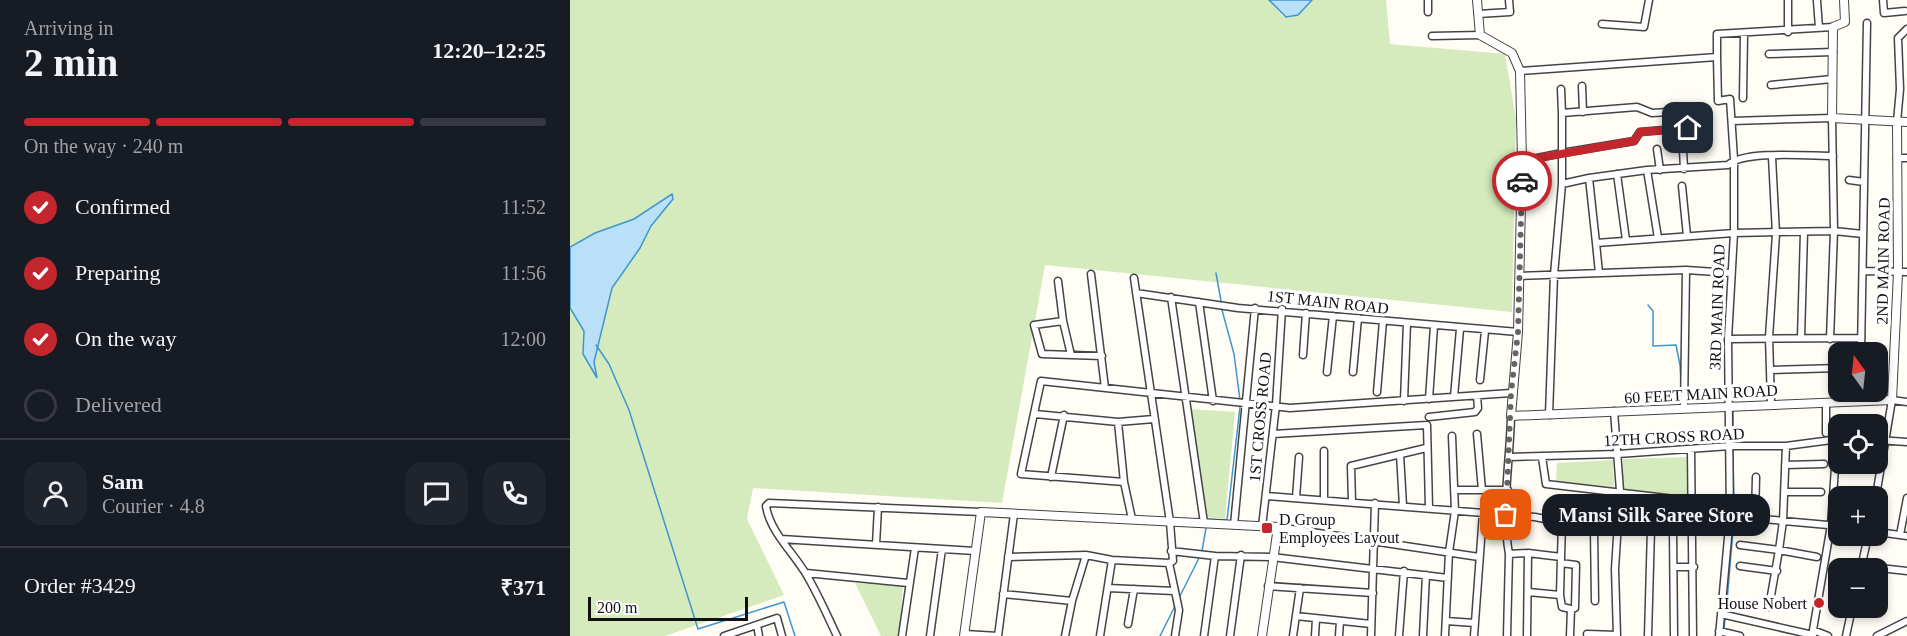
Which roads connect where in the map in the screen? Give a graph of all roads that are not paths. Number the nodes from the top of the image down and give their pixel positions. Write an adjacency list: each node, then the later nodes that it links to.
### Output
1 (1428, 0): 11 (street)
2 (1477, 0): 12 (street)
3 (1509, 0): 12 (street)
4 (1642, 0): 5 (street)
5 (1649, 0): 14 (street)
6 (1788, 0): 18 (street)
7 (1844, 0): 15 (street)
8 (1883, 0): 10 (street)
9 (1817, 1): 16 (street)
10 (1905, 11)
11 (1428, 12)
12 (1478, 14): 20 (street)
13 (1867, 23): 37 (street)
14 (1602, 24)
15 (1833, 27): 16 (street); 22 (street)
16 (1819, 28): 18 (street)
17 (1907, 29): 25 (street)
18 (1788, 32): 19 (street)
19 (1744, 34): 24 (street); 33 (street)
20 (1480, 35): 21 (street); 27 (street)
21 (1432, 36)
22 (1833, 52): 23 (street); 28 (street)
23 (1769, 54)
24 (1717, 57): 27 (street); 38 (street)
25 (1899, 61): 26 (street); 32 (street)
26 (1907, 61)
27 (1520, 71): 51 (street)
28 (1832, 79): 29 (street); 36 (street)
29 (1771, 85)
30 (1582, 86): 34 (street)
31 (1561, 89): 35 (street)
32 (1904, 89): 39 (street)
33 (1743, 98)
34 (1583, 112): 35 (street); 41 (street)
35 (1562, 113): 43 (street)
36 (1832, 118): 37 (street); 38 (street); 45 (street)
37 (1866, 120): 39 (street); 44 (street)
38 (1732, 121): 50 (street, 3RD MAIN ROAD)
39 (1897, 122): 40 (street); 48 (street, 2ND MAIN ROAD)
40 (1907, 122)
41 (1682, 130): 43 (street); 52 (street)
42 (1657, 149): 54 (street)
43 (1562, 153): 51 (street); 59 (street)
44 (1864, 155): 46 (street); 58 (street)
45 (1833, 156): 47 (street); 61 (street)
46 (1854, 156)
47 (1772, 157): 50 (street); 64 (street)
48 (1897, 158): 49 (street); 74 (street, 2ND MAIN ROAD)
49 (1907, 158)
50 (1734, 159): 52 (street); 63 (street, 3RD MAIN ROAD)
51 (1522, 161): 77 (street)
52 (1684, 169): 54 (street)
53 (1647, 170): 54 (street); 55 (street); 67 (street)
54 (1660, 170)
55 (1617, 174): 56 (street); 68 (street)
56 (1589, 178): 59 (street); 69 (street)
57 (1849, 180): 58 (street)
58 (1864, 182): 65 (street)
59 (1562, 184): 76 (street)
60 (1682, 186): 66 (street)
61 (1834, 231): 62 (street); 65 (street); 99 (street)
62 (1804, 232): 64 (street); 96 (street)
63 (1734, 233): 64 (street); 66 (street); 73 (street, 3RD MAIN ROAD)
64 (1776, 234): 95 (street)
65 (1863, 234): 71 (street)
66 (1687, 236): 67 (street)
67 (1658, 238): 68 (street)
68 (1626, 240): 69 (street)
69 (1596, 243): 72 (street)
70 (1686, 270): 72 (street); 73 (street); 124 (street)
71 (1864, 271): 74 (street); 97 (street)
72 (1599, 273): 76 (street)
73 (1731, 273): 98 (street, 3RD MAIN ROAD)
74 (1903, 273): 119 (street, 2ND MAIN ROAD)
75 (1091, 274): 103 (street)
76 (1554, 275): 77 (street); 132 (street)
77 (1520, 276): 94 (street)
78 (1134, 278): 80 (street)
79 (1058, 281): 88 (street)
80 (1136, 293): 81 (street, 1ST MAIN ROAD); 112 (street)
81 (1171, 297): 82 (street, 1ST MAIN ROAD); 115 (street)
82 (1199, 302): 83 (street, 1ST MAIN ROAD); 117 (street)
83 (1255, 308): 84 (street, 1ST MAIN ROAD); 123 (street)
84 (1282, 309): 85 (street, 1ST MAIN ROAD); 128 (street, 1ST CROSS ROAD)
85 (1306, 312): 86 (street, 1ST MAIN ROAD); 102 (street)
86 (1333, 316): 87 (street, 1ST MAIN ROAD); 106 (street)
87 (1358, 318): 89 (street, 1ST MAIN ROAD); 107 (street)
88 (1063, 321): 101 (street); 101 (street)
89 (1383, 321): 90 (street, 1ST MAIN ROAD); 110 (street)
90 (1407, 323): 91 (street, 1ST MAIN ROAD); 120 (street)
91 (1434, 326): 92 (street, 1ST MAIN ROAD); 116 (street)
92 (1461, 328): 93 (street, 1ST MAIN ROAD); 114 (street)
93 (1485, 331): 94 (street, 1ST MAIN ROAD); 108 (street)
94 (1518, 332): 111 (street)
95 (1769, 337): 96 (street); 98 (street); 105 (street)
96 (1801, 338): 99 (street)
97 (1861, 338): 99 (street); 100 (street)
98 (1728, 339): 125 (street, 3RD MAIN ROAD)
99 (1830, 339)
100 (1861, 342)
101 (1071, 355): 103 (street)
102 (1303, 355)
103 (1102, 356): 109 (street)
104 (1828, 368): 105 (street)
105 (1770, 370): 126 (street)
106 (1327, 372)
107 (1353, 372)
108 (1480, 380)
109 (1105, 388): 112 (street); 130 (street)
110 (1377, 392)
111 (1511, 393): 113 (street); 133 (street)
112 (1152, 394): 115 (street); 135 (street)
113 (1477, 396): 114 (street); 134 (street)
114 (1454, 397): 116 (street)
115 (1186, 399): 117 (street); 188 (street)
116 (1429, 399): 120 (street)
117 (1213, 400): 123 (street)
118 (1888, 400): 119 (street, 60 FEET MAIN ROAD)
119 (1892, 400): 122 (street); 137 (street)
120 (1404, 401): 128 (street)
121 (1852, 402): 127 (street, 60 FEET MAIN ROAD)
122 (1907, 402)
123 (1247, 403): 128 (street); 189 (street)
124 (1684, 403): 125 (street, 60 FEET MAIN ROAD); 129 (street, 60 FEET MAIN ROAD)
125 (1730, 403): 126 (street, 60 FEET MAIN ROAD); 145 (street, 3RD MAIN ROAD)
126 (1771, 403): 127 (street, 60 FEET MAIN ROAD)
127 (1826, 404): 138 (street)
128 (1276, 405): 139 (street, 1ST CROSS ROAD)
129 (1614, 411): 132 (street, 60 FEET MAIN ROAD); 151 (street)
130 (1035, 414): 131 (street); 157 (street)
131 (1064, 415): 136 (street); 157 (street)
132 (1549, 415): 133 (street, 60 FEET MAIN ROAD)
133 (1511, 416): 153 (street)
134 (1429, 417)
135 (1154, 419): 136 (street); 185 (street)
136 (1118, 422): 159 (street)
137 (1888, 432)
138 (1826, 433)
139 (1273, 434): 147 (street); 166 (street, 1ST CROSS ROAD)
140 (1478, 434): 161 (street)
141 (1452, 436): 160 (street)
142 (1828, 440): 146 (street, 12TH CROSS ROAD)
143 (1888, 440): 144 (street)
144 (1907, 442)
145 (1730, 446): 146 (street, 12TH CROSS ROAD); 148 (street, 12TH CROSS ROAD); 181 (street, 3RD MAIN ROAD)
146 (1785, 446): 156 (street)
147 (1426, 448): 150 (street); 175 (street)
148 (1691, 449): 151 (street, 12TH CROSS ROAD); 169 (street)
149 (1324, 451): 168 (street)
150 (1400, 454): 170 (street); 173 (street)
151 (1618, 454): 154 (street, 12TH CROSS ROAD); 163 (street)
152 (1299, 457): 167 (street)
153 (1510, 457): 154 (street, 12TH CROSS ROAD); 162 (street)
154 (1542, 457): 163 (street)
155 (1824, 464): 156 (street)
156 (1785, 465): 164 (street)
157 (1052, 477): 159 (street)
158 (1756, 477): 184 (street)
159 (1124, 482): 183 (street)
160 (1455, 490): 161 (street); 176 (street)
161 (1482, 490): 162 (street)
162 (1508, 490): 180 (street)
163 (1620, 491): 169 (street); 193 (street)
164 (1784, 492): 165 (street); 186 (street)
165 (1821, 492)
166 (1266, 496): 167 (street); 191 (street, 1ST CROSS ROAD)
167 (1296, 498): 168 (street)
168 (1324, 500): 170 (street)
169 (1692, 501): 223 (street)
170 (1352, 502): 171 (street)
171 (1375, 503): 173 (street); 199 (street)
172 (1906, 503): 197 (street)
173 (1403, 506): 175 (street)
174 (878, 507): 177 (street); 198 (street); 201 (street)
175 (1429, 508): 176 (street)
176 (1455, 511): 178 (street); 208 (street)
177 (981, 512): 179 (street); 206 (street)
178 (1483, 513): 180 (street); 214 (street)
179 (1014, 514): 183 (street); 215 (street)
180 (1506, 515): 187 (street); 210 (street)
181 (1732, 516): 184 (street); 246 (street, 3RD MAIN ROAD)
182 (1673, 517): 195 (street)
183 (1132, 519): 185 (street)
184 (1755, 519): 186 (street)
185 (1170, 522): 188 (street); 207 (street)
186 (1783, 522): 190 (street); 205 (street)
187 (1562, 523): 219 (street); 243 (street)
188 (1204, 524): 189 (street)
189 (1234, 525): 191 (street)
190 (1828, 525)
191 (1262, 527): 192 (street)
192 (1278, 527): 199 (street); 216 (street)
193 (1618, 528): 194 (street); 262 (street)
194 (1651, 529): 195 (street); 286 (street)
195 (1673, 529): 222 (street)
196 (1888, 533): 197 (street)
197 (1904, 535)
198 (781, 539): 201 (street); 229 (street)
199 (1374, 541): 208 (street); 224 (street)
200 (1828, 543): 259 (street)
201 (876, 545): 203 (street)
202 (1740, 545): 205 (street)
203 (915, 548): 204 (street); 232 (street)
204 (942, 549): 206 (street); 267 (street)
205 (1779, 550): 217 (street); 227 (street)
206 (975, 551): 261 (street)
207 (1171, 551): 213 (street); 220 (street)
208 (1449, 552): 214 (street); 231 (street)
209 (1528, 553): 210 (street); 219 (street); 239 (street)
210 (1509, 554): 283 (street)
211 (1086, 555): 215 (street); 218 (street); 242 (street)
212 (1241, 555): 213 (street); 216 (street); 273 (street)
213 (1215, 556): 272 (street)
214 (1479, 556): 253 (street)
215 (1008, 557): 240 (street)
216 (1272, 557): 224 (street); 233 (street)
217 (1817, 557)
218 (1112, 560): 220 (street); 234 (street)
219 (1561, 560): 241 (street); 245 (street)
220 (1169, 563): 237 (street)
221 (1740, 566): 227 (street)
222 (1674, 567): 223 (street); 287 (street)
223 (1694, 567): 288 (street)
224 (1373, 569): 226 (street); 238 (street)
225 (1888, 569): 228 (street)
226 (1404, 571): 230 (street); 279 (street)
227 (1777, 571): 244 (street)
228 (1907, 571)
229 (806, 573): 232 (street); 265 (street)
230 (1426, 574): 231 (street); 280 (street)
231 (1448, 578): 251 (street)
232 (908, 583): 266 (street)
233 (1268, 586): 235 (street); 274 (street)
234 (1108, 588): 236 (street); 270 (street)
235 (1300, 588): 238 (street); 247 (street)
236 (1134, 589): 237 (street); 254 (street)
237 (1174, 591): 271 (street)
238 (1372, 592): 255 (street)
239 (1528, 592): 241 (street); 284 (street)
240 (1004, 594): 242 (street); 268 (street)
241 (1560, 595): 245 (street)
242 (1072, 601): 269 (street)
243 (1595, 601)
244 (1769, 607)
245 (1571, 609): 285 (street)
246 (1721, 614): 258 (street, 3RD MAIN ROAD); 259 (street)
247 (1296, 616): 249 (street); 275 (street)
248 (1850, 618): 291 (street)
249 (1316, 619): 250 (street); 276 (street)
250 (1340, 621): 255 (street); 277 (street)
251 (1446, 621): 253 (street); 281 (street)
252 (1907, 621): 292 (street)
253 (1475, 623): 282 (street)
254 (1128, 624)
255 (1371, 624): 278 (street)
256 (757, 625): 260 (street); 263 (street); 264 (street)
257 (1587, 634): 262 (street)
258 (1719, 634): 289 (street)
259 (1813, 634): 290 (street)
260 (728, 635)
261 (964, 635): 268 (street)
262 (1617, 635)
263 (759, 636)
264 (782, 636)
265 (837, 636)
266 (902, 636)
267 (930, 636)
268 (998, 636)
269 (1065, 636)
270 (1100, 636)
271 (1175, 636)
272 (1204, 636)
273 (1230, 636)
274 (1262, 636)
275 (1293, 636)
276 (1315, 636)
277 (1339, 636)
278 (1371, 636)
279 (1399, 636)
280 (1423, 636)
281 (1445, 636)
282 (1474, 636)
283 (1507, 636)
284 (1527, 636)
285 (1570, 636)
286 (1648, 636)
287 (1674, 636)
288 (1693, 636)
289 (1740, 636)
290 (1828, 636)
291 (1846, 636)
292 (1877, 636)

